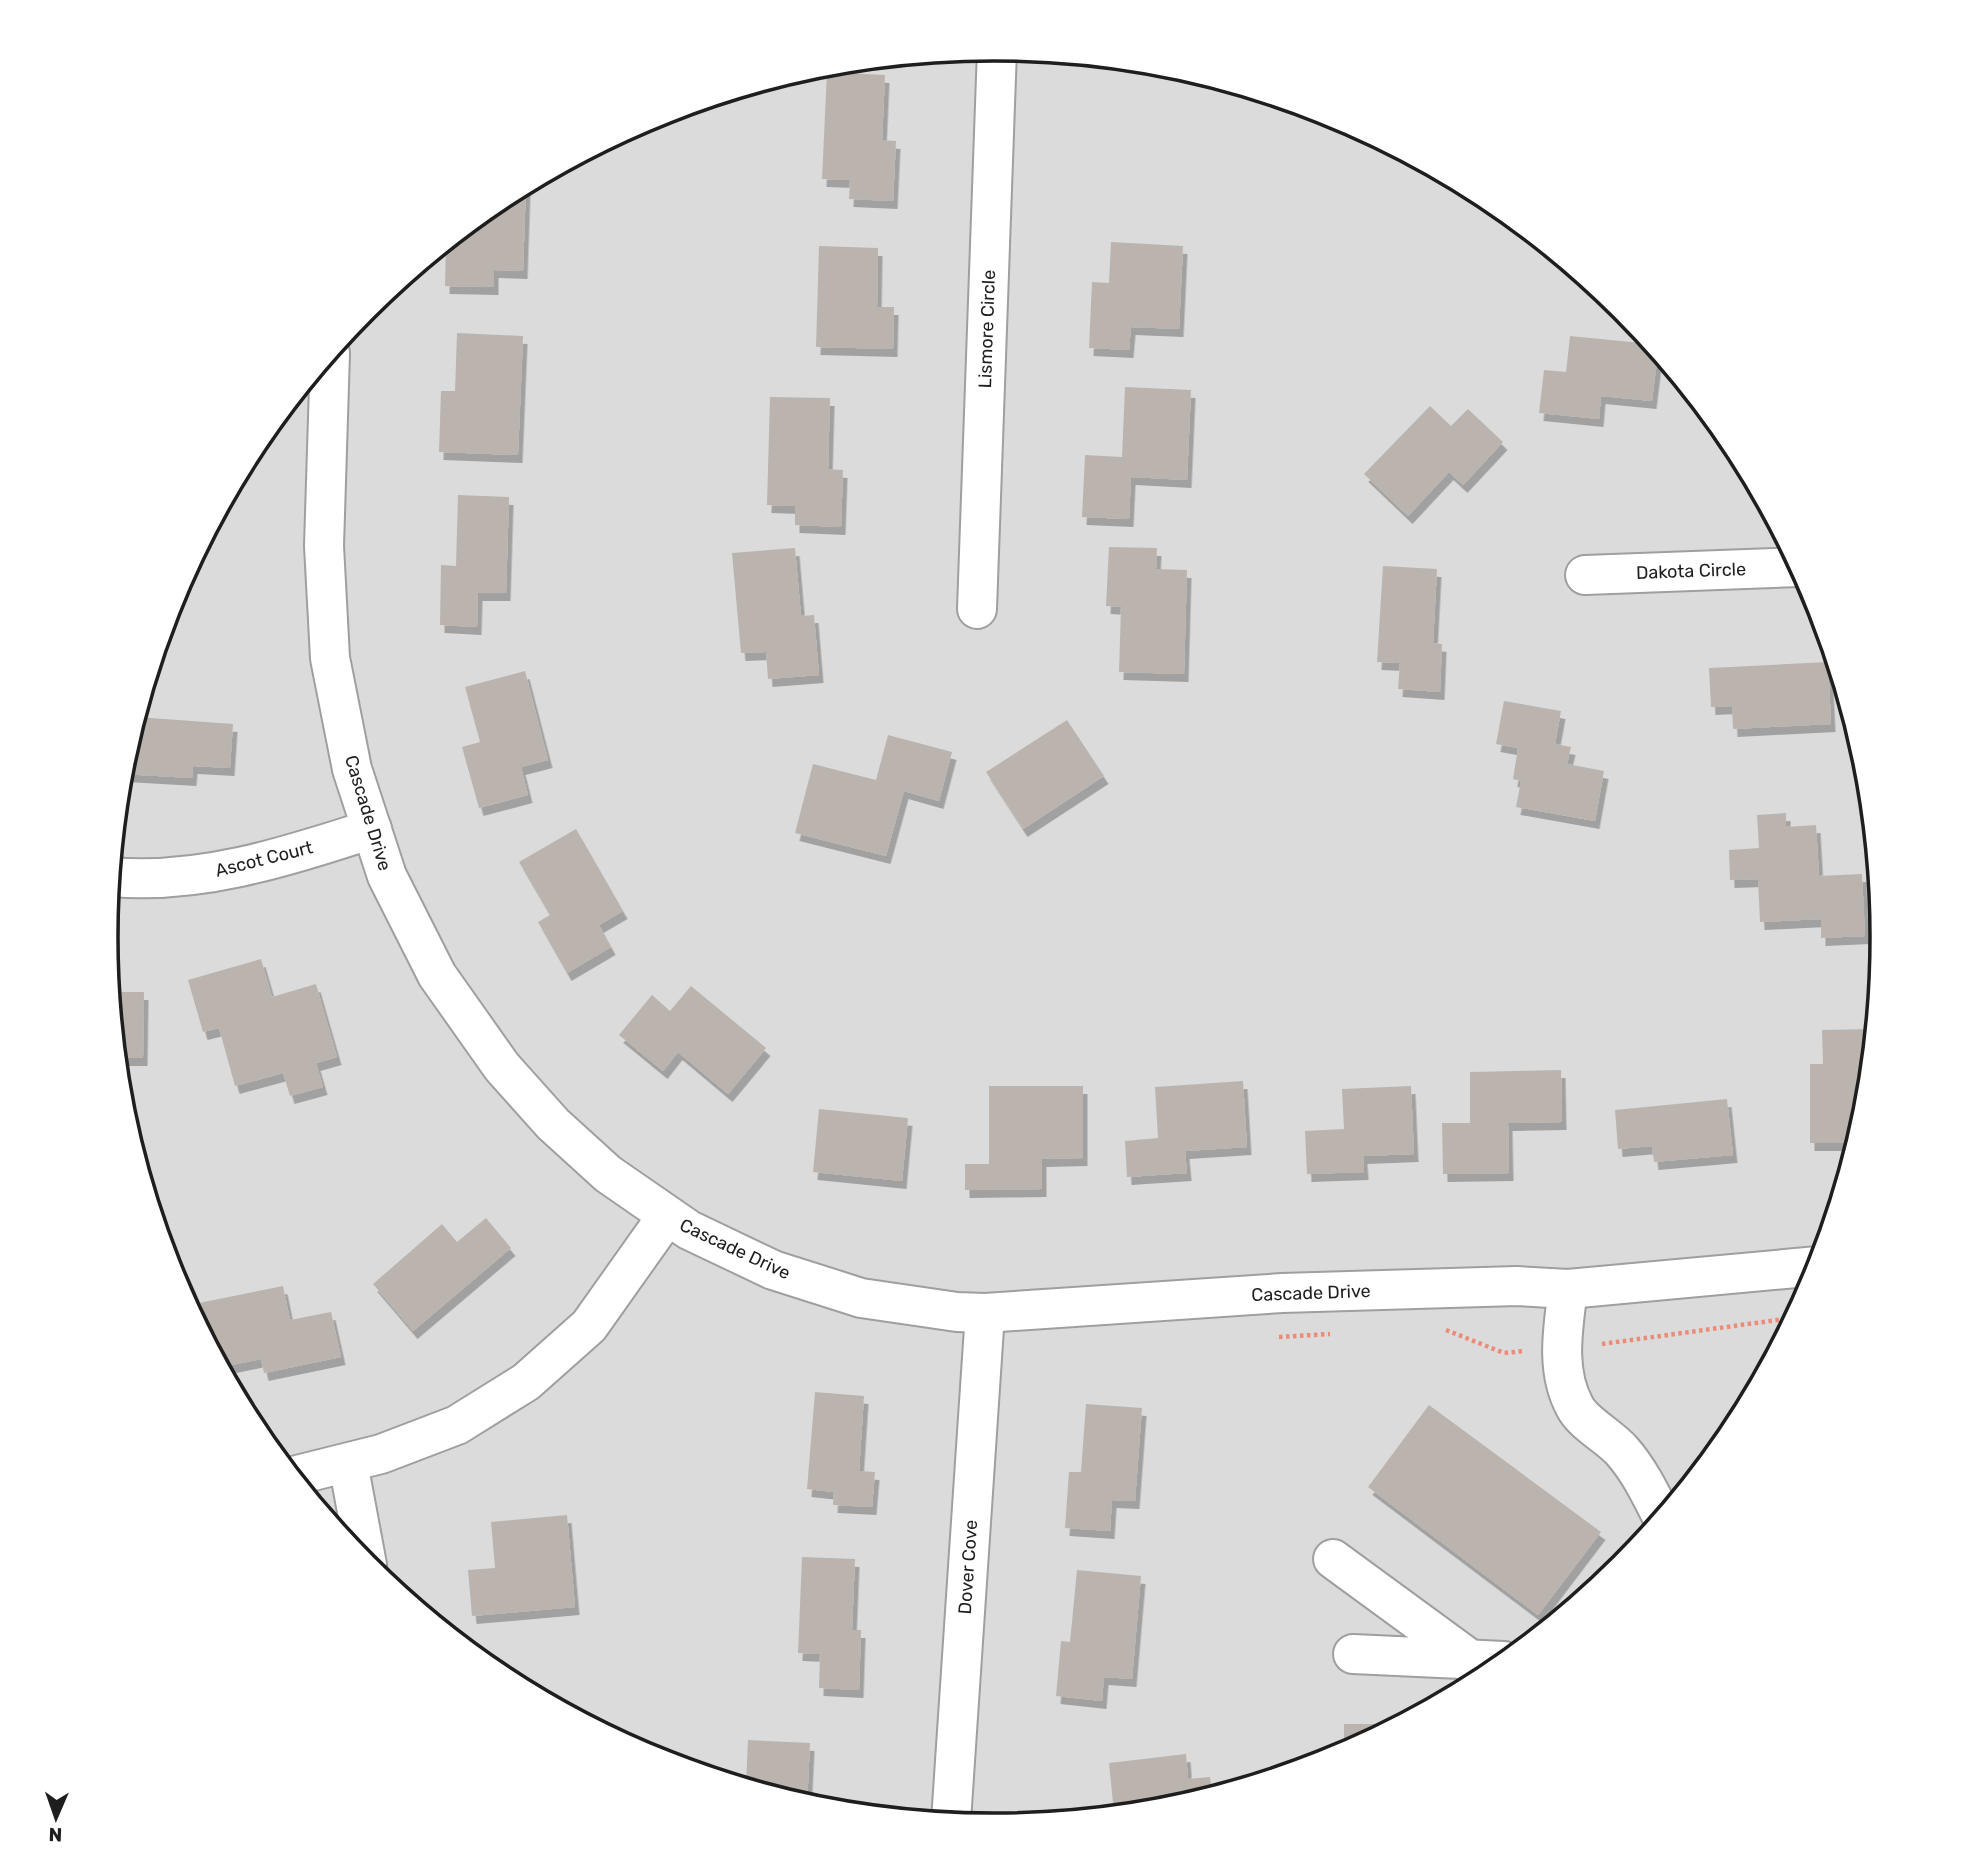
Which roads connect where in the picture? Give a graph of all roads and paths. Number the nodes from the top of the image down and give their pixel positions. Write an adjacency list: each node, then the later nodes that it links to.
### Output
1 (997, 61): 5 (street, Lismore Circle)
2 (330, 368): 6 (street, Cascade Drive)
3 (1787, 567): 4 (street, Dakota Circle)
4 (1585, 575)
5 (977, 608)
6 (372, 829): 7 (street, Ascot Court); 8 (street, Cascade Drive)
7 (120, 878)
8 (667, 1216): 11 (street, Cascade Drive); 12 (street)
9 (1805, 1267): 10 (street, Cascade Drive)
10 (1568, 1289): 11 (street, Cascade Drive); 14 (street)
11 (985, 1313): 20 (street, Dover Cove)
12 (348, 1463): 13 (street); 15 (street)
13 (302, 1474)
14 (1657, 1508)
15 (363, 1543)
16 (1333, 1559): 19 (street)
17 (1353, 1654): 18 (street)
18 (1487, 1661)
19 (1488, 1661)
20 (952, 1812)

